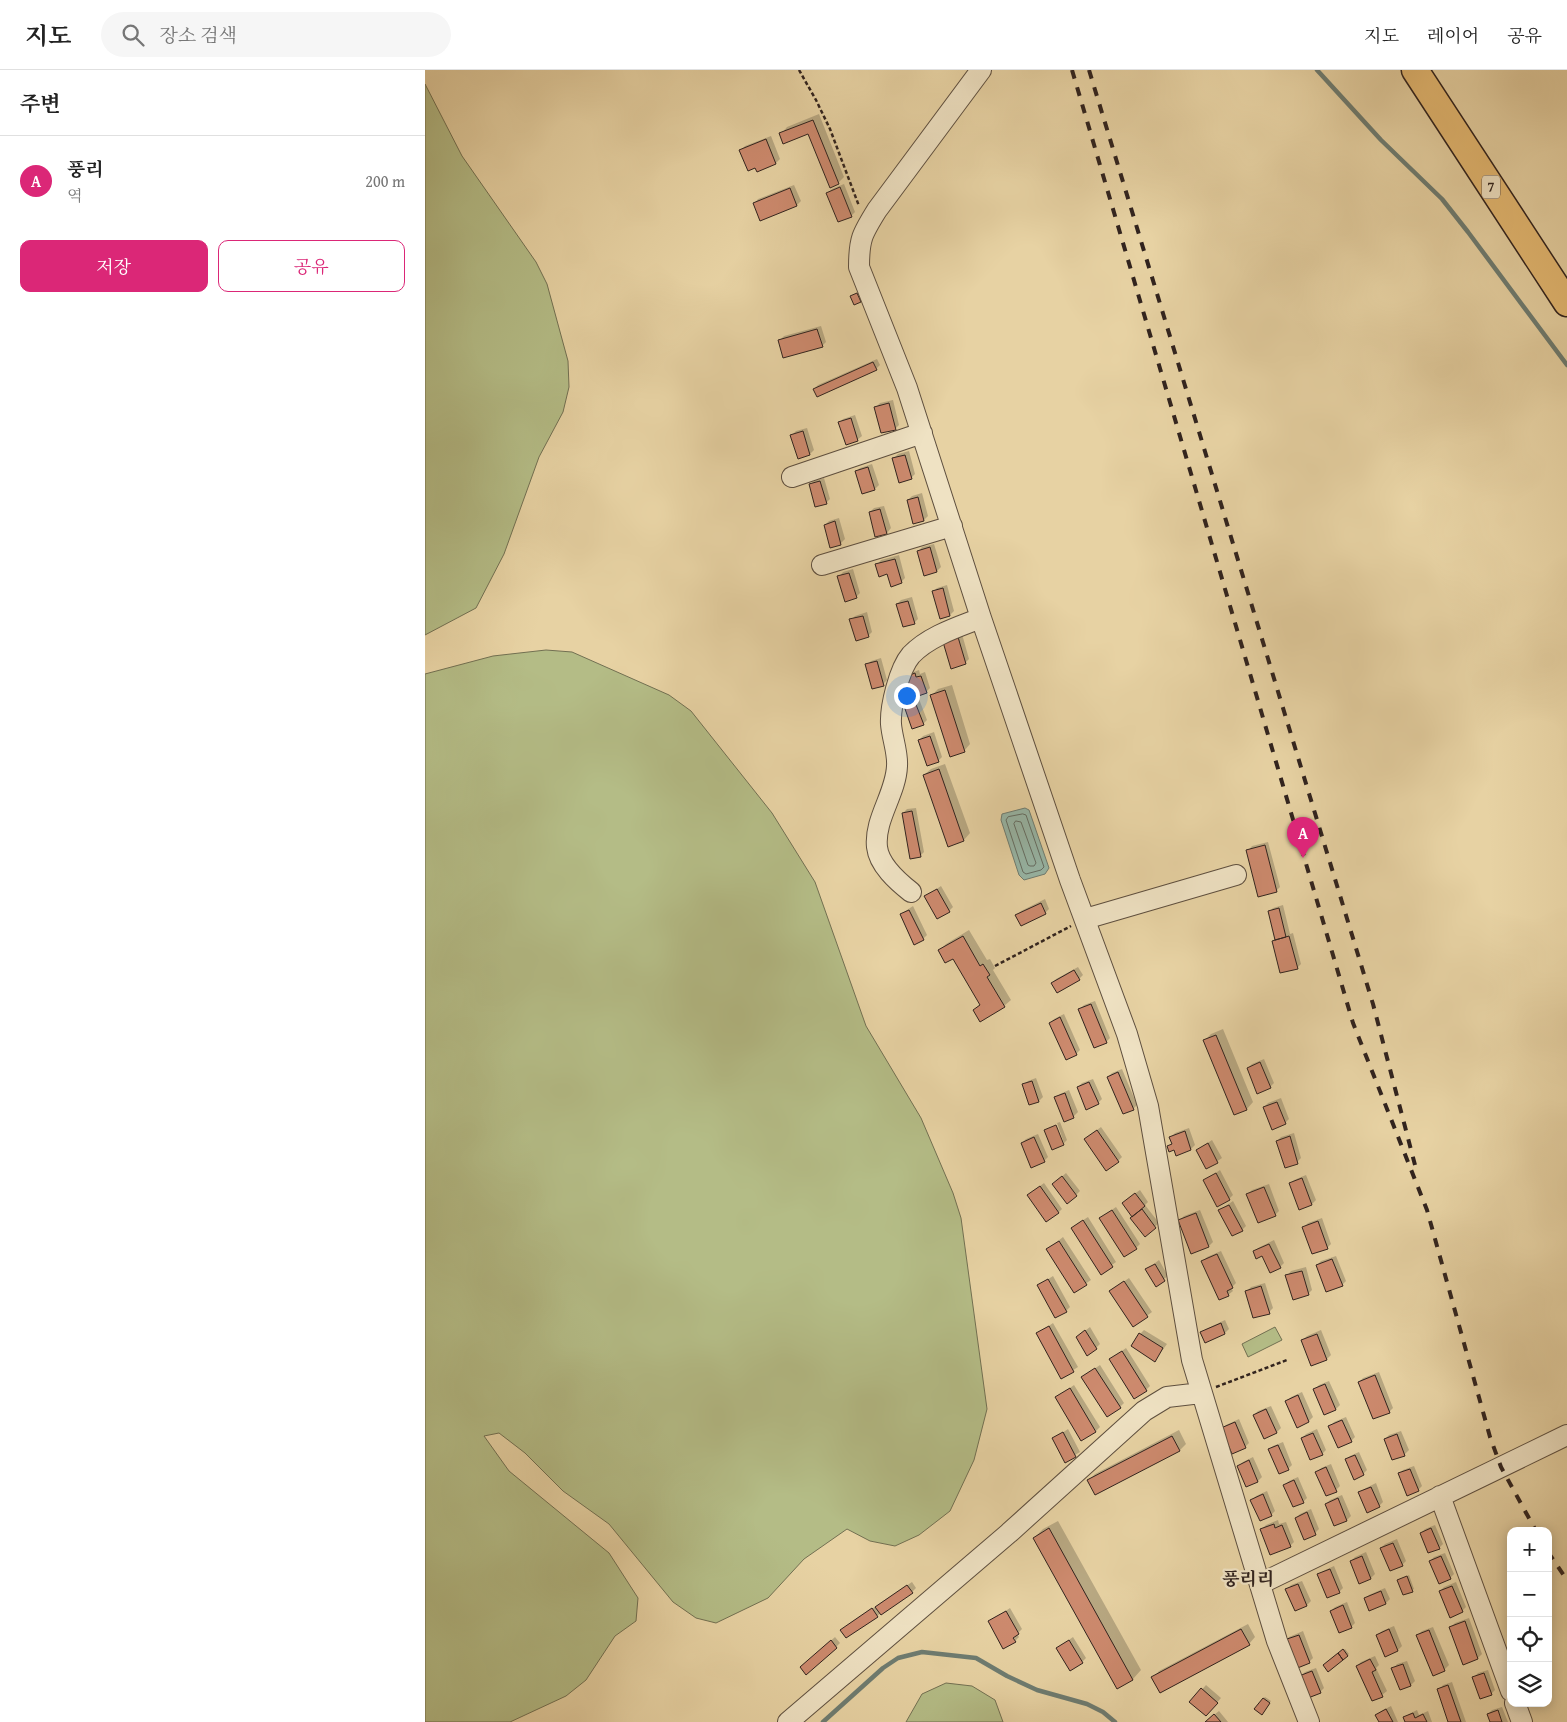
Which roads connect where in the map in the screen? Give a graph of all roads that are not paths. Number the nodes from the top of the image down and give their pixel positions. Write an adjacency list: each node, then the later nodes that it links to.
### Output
1 (981, 70): 4 (street)
2 (1415, 70): 3 (main road, 7)
3 (1567, 303)
4 (922, 433): 5 (street); 6 (street)
5 (792, 478)
6 (952, 526): 7 (street); 8 (street)
7 (822, 565)
8 (981, 618): 10 (street); 11 (street)
9 (1236, 875): 11 (street)
10 (911, 892)
11 (1085, 919): 12 (street)
12 (1201, 1393): 15 (street); 18 (street)
13 (1567, 1435): 14 (street)
14 (1441, 1496): 15 (street); 16 (street)
15 (1260, 1584): 19 (street)
16 (1507, 1681)
17 (1516, 1707): 20 (street)
18 (788, 1722)
19 (1309, 1722)
20 (1522, 1722)

